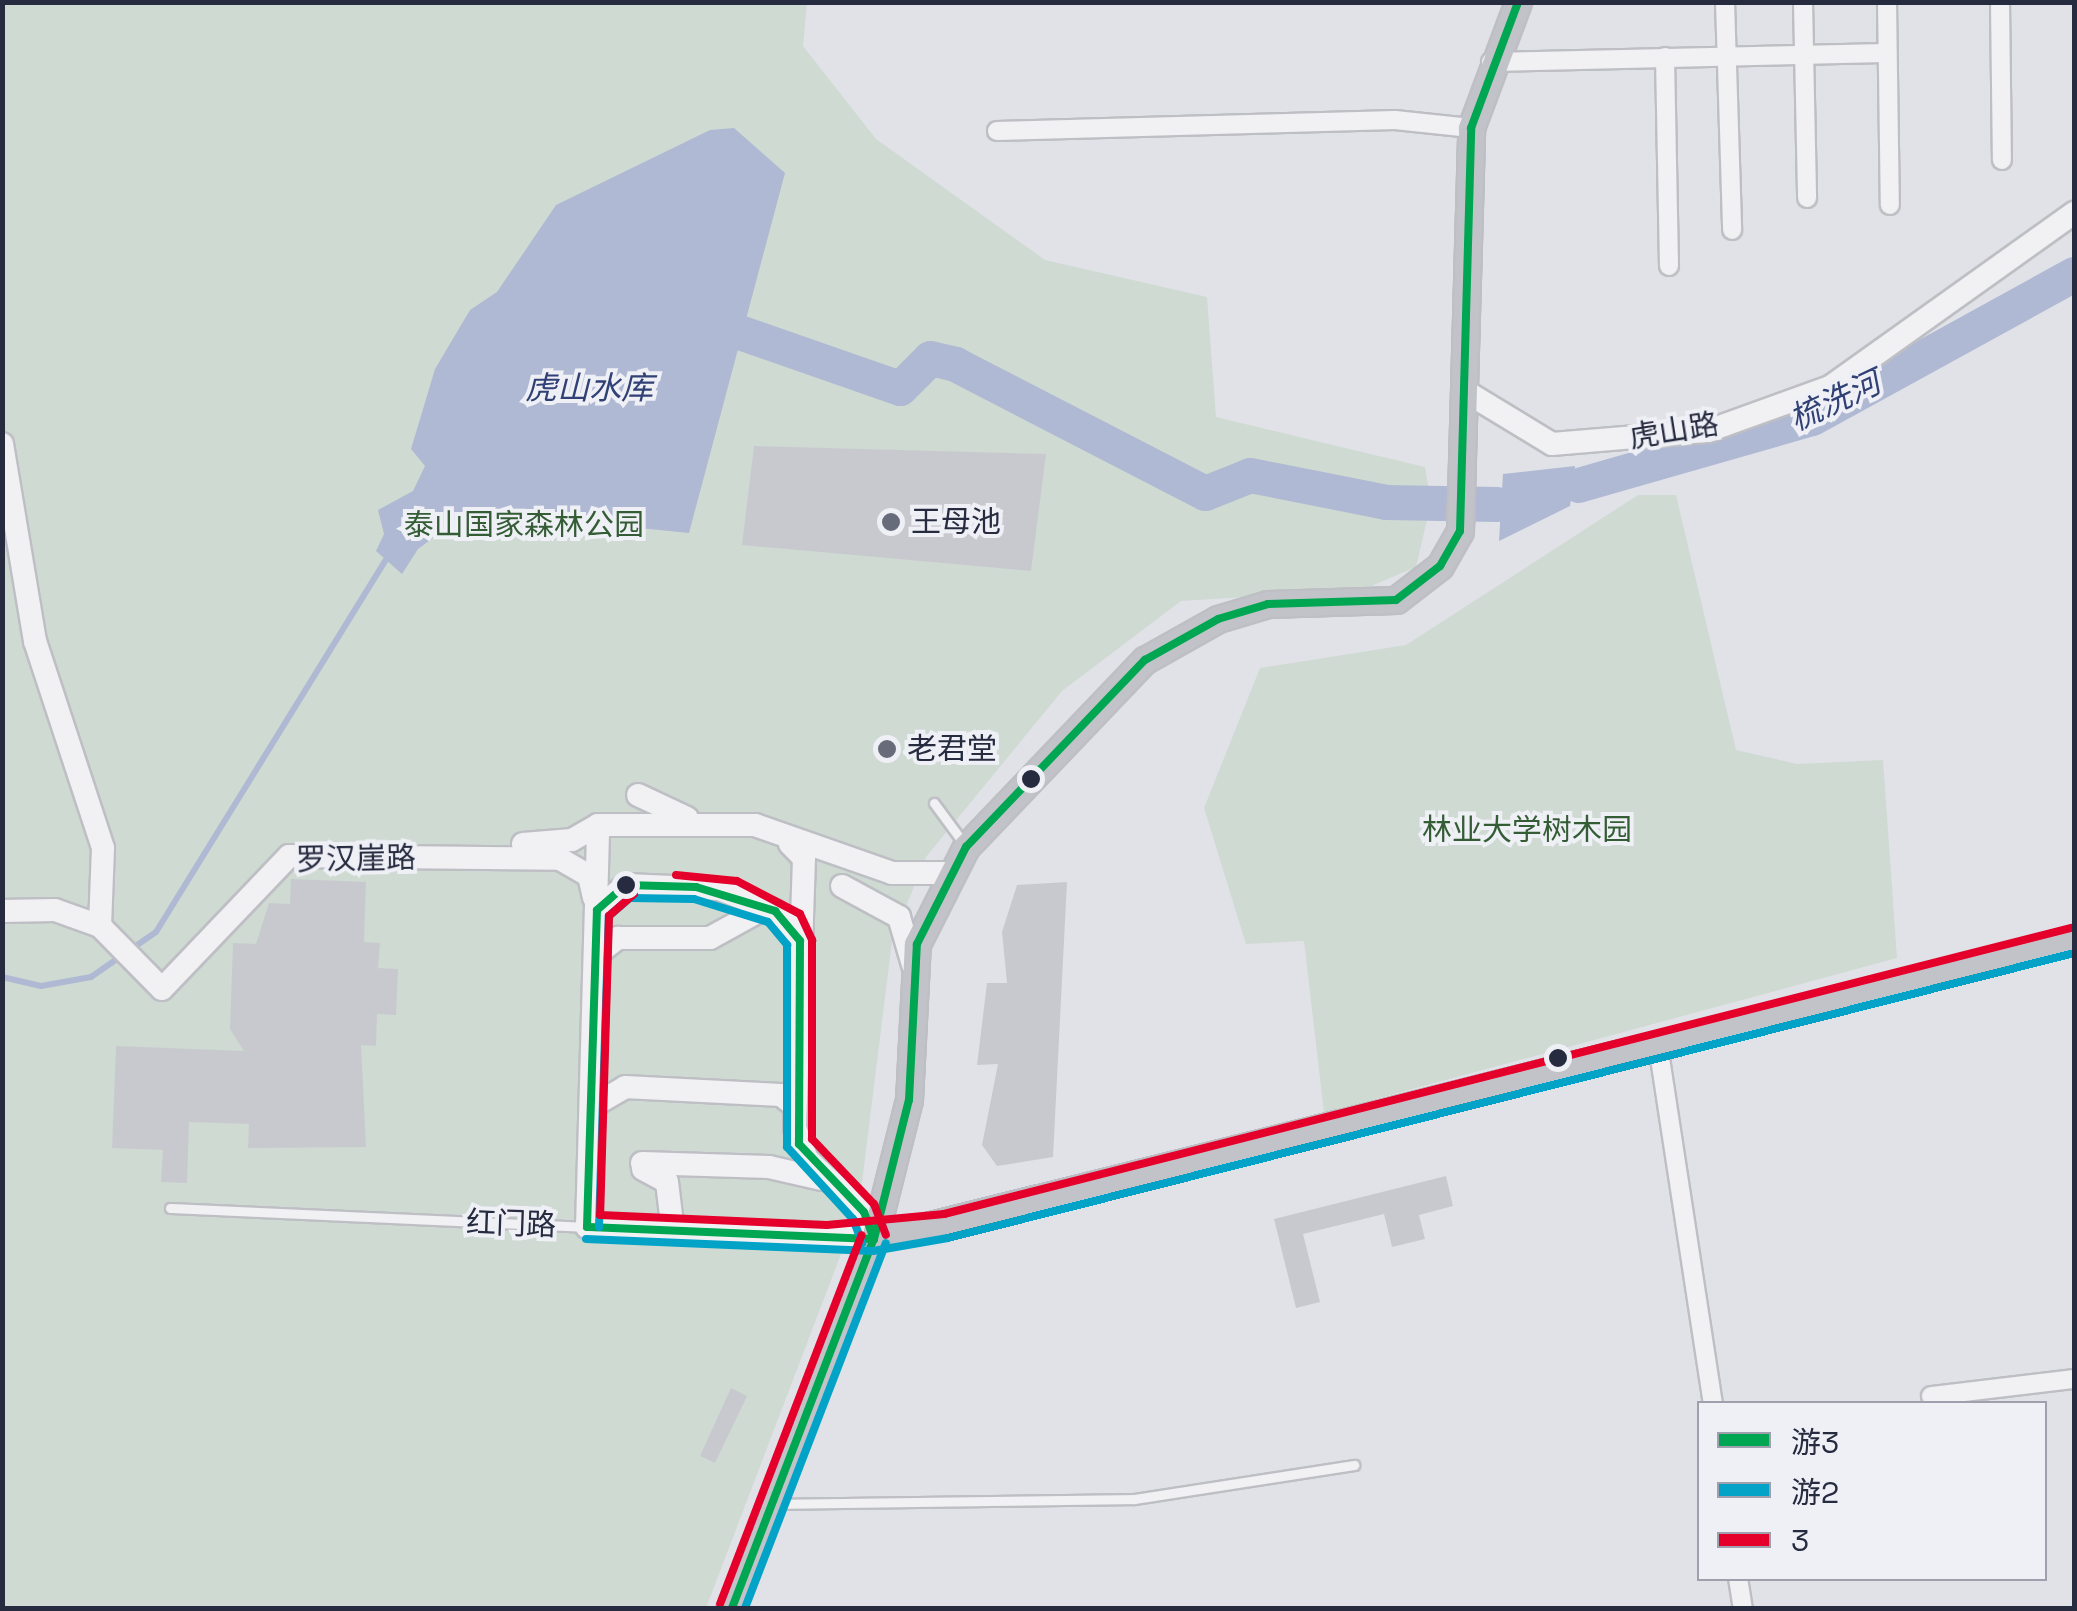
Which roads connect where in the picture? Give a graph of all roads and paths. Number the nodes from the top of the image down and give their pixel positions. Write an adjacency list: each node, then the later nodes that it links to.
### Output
1 (1518, 2): 10 (main road)
2 (1725, 2): 8 (street)
3 (1802, 2): 7 (street)
4 (1887, 2): 6 (street)
5 (2000, 2): 13 (street)
6 (1887, 53): 7 (street); 15 (street)
7 (1804, 54): 8 (street); 14 (street)
8 (1726, 55): 9 (street); 17 (street)
9 (1665, 57): 10 (street); 18 (street)
10 (1491, 62): 11 (main road)
11 (1470, 128): 12 (street); 19 (main road)
12 (998, 131)
13 (2002, 160)
14 (1807, 198)
15 (1890, 206)
16 (2074, 212): 19 (street, 虎山路)
17 (1732, 230)
18 (1669, 266)
19 (1468, 392): 26 (main road)
20 (2, 444): 32 (street)
21 (638, 795): 23 (street)
22 (934, 803): 26 (lane)
23 (704, 823): 24 (street); 25 (street)
24 (598, 825): 29 (street); 37 (street, 罗汉崖路)
25 (790, 844): 27 (street); 34 (street)
26 (966, 846): 27 (main road)
27 (949, 873): 36 (main road)
28 (842, 886): 36 (street)
29 (597, 910): 30 (street); 35 (street); 37 (street, 罗汉崖路)
30 (761, 910): 34 (street); 35 (street)
31 (2, 911): 32 (street)
32 (100, 926): 37 (street)
33 (2074, 940): 38 (main road, 红门路)
34 (800, 941): 39 (street)
35 (596, 955): 40 (street)
36 (915, 973): 45 (main road)
37 (144, 979)
38 (1658, 1045): 45 (main road, 红门路); 48 (street)
39 (794, 1105): 40 (street); 41 (street)
40 (591, 1107): 43 (street)
41 (834, 1186): 44 (street); 45 (street)
42 (170, 1208): 43 (lane, 红门路)
43 (587, 1227): 44 (street, 红门路)
44 (673, 1232): 45 (street, 红门路)
45 (874, 1239): 50 (main road)
46 (2074, 1380): 47 (street)
47 (1932, 1396)
48 (1713, 1401)
49 (1354, 1465): 50 (lane)
50 (771, 1504): 52 (main road)
51 (1738, 1581): 53 (street)
52 (732, 1608)
53 (1743, 1608)

